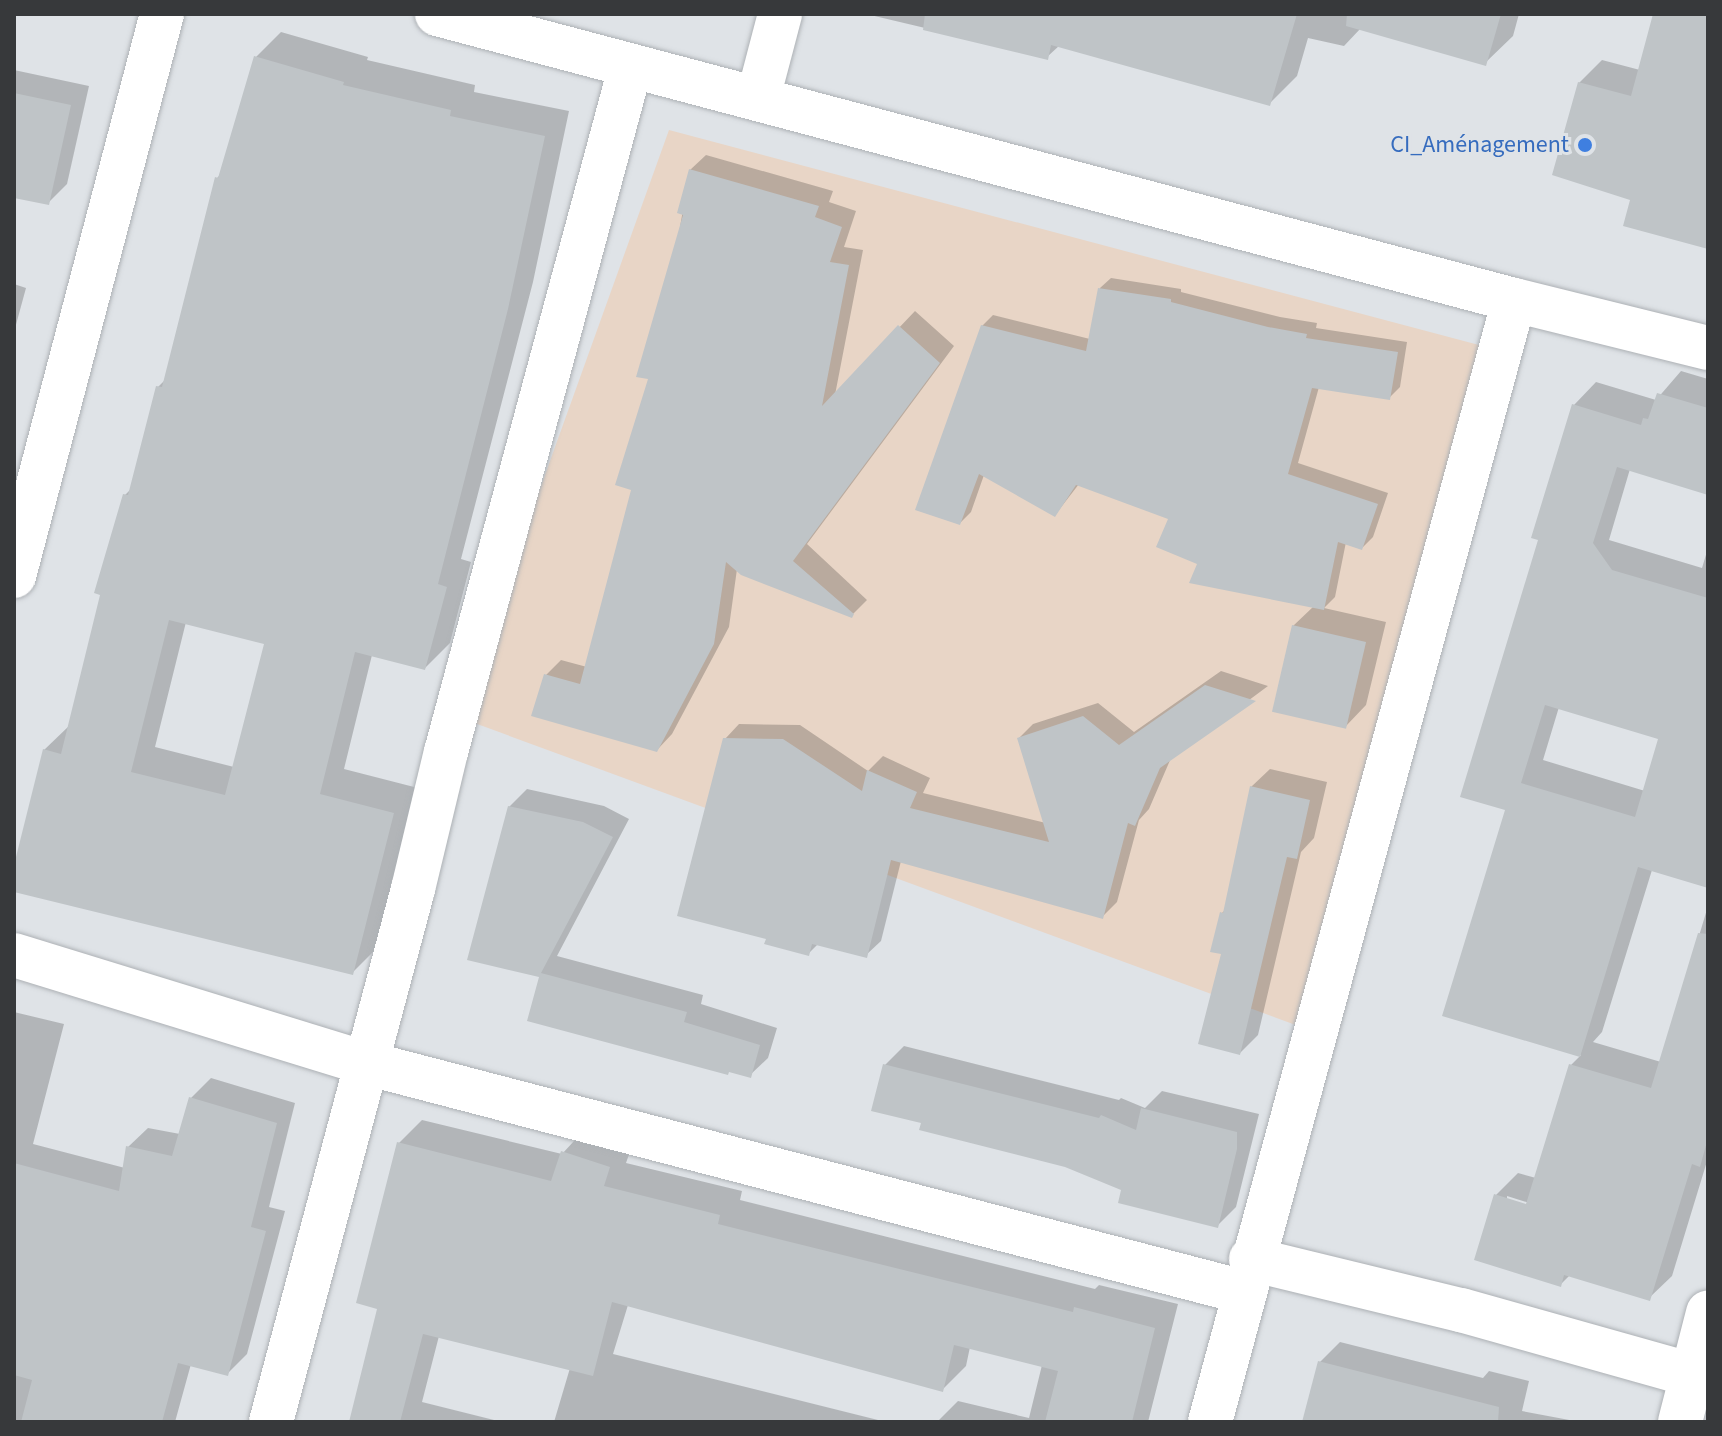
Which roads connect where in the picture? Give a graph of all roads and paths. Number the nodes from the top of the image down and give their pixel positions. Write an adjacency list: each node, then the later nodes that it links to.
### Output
1 (162, 14): 8 (street)
2 (437, 14): 4 (street)
3 (780, 14): 5 (street)
4 (631, 65): 5 (street); 11 (street)
5 (758, 98): 6 (street)
6 (1514, 300): 7 (street); 12 (street)
7 (1708, 348)
8 (32, 433): 9 (street)
9 (14, 576)
10 (14, 955): 11 (street)
11 (366, 1063): 12 (street); 15 (street)
12 (1247, 1276): 14 (street); 16 (street)
13 (1708, 1313): 14 (street)
14 (1693, 1375): 17 (street)
15 (271, 1422)
16 (1210, 1422)
17 (1680, 1422)

